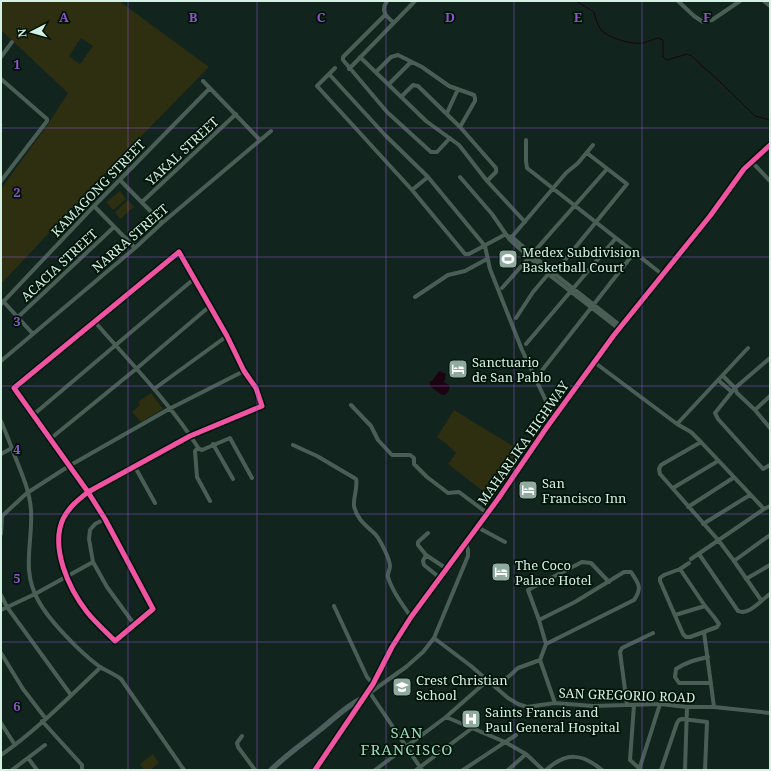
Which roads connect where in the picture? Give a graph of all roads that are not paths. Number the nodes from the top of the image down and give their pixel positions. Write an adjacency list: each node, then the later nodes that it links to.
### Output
1 (387, 1): 7 (street)
2 (415, 1): 8 (street)
3 (678, 1): 4 (street)
4 (740, 1)
5 (764, 1): 6 (street)
6 (770, 6)
7 (385, 15): 8 (street); 14 (street)
8 (394, 23): 11 (street)
9 (12, 42): 10 (street)
10 (1, 57)
11 (360, 57): 14 (street); 15 (street)
12 (411, 62): 15 (street); 19 (street); 21 (street)
13 (335, 68): 16 (street)
14 (349, 69): 27 (street)
15 (376, 72): 19 (street)
16 (329, 74): 35 (street); 42 (street)
17 (1, 79): 38 (street)
18 (203, 81): 20 (street)
19 (388, 84): 22 (street)
20 (210, 88): 24 (street); 37 (street, KAMAGONG STREET)
21 (458, 89): 23 (street); 25 (street)
22 (401, 97): 23 (street); 27 (street)
23 (447, 113): 25 (street)
24 (236, 114): 28 (street); 43 (street, YAKAL STREET)
25 (460, 127): 39 (street)
26 (271, 131): 28 (street, NARRA STREET)
27 (450, 138): 39 (street)
28 (260, 140): 48 (street, NARRA STREET)
29 (526, 140): 41 (street)
30 (593, 145): 32 (street)
31 (770, 145): 33 (main road, MAHARLIKA HIGHWAY)
32 (587, 153): 34 (street); 41 (street)
33 (751, 161): 40 (street); 58 (main road, MAHARLIKA HIGHWAY)
34 (607, 169): 44 (street); 47 (street)
35 (428, 177): 42 (street); 52 (street)
36 (460, 177): 50 (street)
37 (120, 180): 43 (street); 45 (street, KAMAGONG STREET)
38 (1, 181)
39 (487, 181): 46 (street)
40 (770, 181)
41 (553, 188): 44 (street); 46 (street)
42 (412, 190): 52 (street)
43 (142, 202): 48 (street)
44 (576, 205): 47 (street); 55 (street)
45 (94, 206): 49 (street); 63 (street, KAMAGONG STREET)
46 (525, 222): 50 (street)
47 (596, 222): 51 (street); 57 (street)
48 (162, 223): 53 (street, NARRA STREET)
49 (114, 227): 53 (street); 66 (street, ACACIA STREET)
50 (509, 237): 52 (street); 55 (street)
51 (616, 238): 54 (street); 61 (street)
52 (485, 246): 56 (street)
53 (135, 248): 70 (street, NARRA STREET)
54 (634, 252): 58 (street); 64 (street)
55 (530, 256): 57 (street); 60 (street)
56 (487, 260): 62 (street); 91 (street)
57 (551, 273): 61 (street); 67 (street)
58 (663, 275): 69 (main road, MAHARLIKA HIGHWAY)
59 (195, 278): 65 (street); 68 (street); 73 (street)
60 (502, 288)
61 (572, 290): 64 (street); 72 (street)
62 (415, 297)
63 (2, 302): 66 (street)
64 (592, 305): 69 (street); 80 (street)
65 (210, 306): 71 (street); 78 (street)
66 (18, 317): 70 (street)
67 (516, 318)
68 (94, 321): 73 (street); 90 (street)
69 (620, 328): 77 (main road, MAHARLIKA HIGHWAY)
70 (33, 334): 76 (street, NARRA STREET)
71 (227, 336): 79 (street); 83 (street)
72 (526, 344)
73 (115, 345): 78 (street); 90 (street)
74 (748, 348): 81 (street)
75 (770, 358): 84 (street)
76 (1, 360)
77 (594, 362): 91 (main road, MAHARLIKA HIGHWAY); 93 (street)
78 (136, 369): 83 (street); 96 (street)
79 (244, 371): 88 (street); 95 (street)
80 (540, 373)
81 (723, 376): 82 (street); 84 (street)
82 (718, 380): 85 (street); 93 (street)
83 (154, 389): 88 (street)
84 (736, 391): 85 (street); 89 (street)
85 (731, 392): 104 (street)
86 (770, 396): 89 (street)
87 (351, 405): 119 (street)
88 (169, 409): 95 (street); 105 (street)
89 (755, 410): 94 (street)
90 (33, 415): 96 (street)
91 (554, 418): 119 (main road, MAHARLIKA HIGHWAY)
92 (1, 421): 100 (street)
93 (677, 424): 97 (street)
94 (770, 428)
95 (190, 436): 101 (street); 106 (street)
96 (50, 440): 105 (street)
97 (701, 442): 103 (street); 110 (street)
98 (212, 444): 101 (street); 107 (street); 109 (street)
99 (293, 445): 150 (street)
100 (12, 448): 102 (street); 112 (street)
101 (198, 448): 114 (street)
102 (1, 454)
103 (718, 460): 108 (street); 110 (street)
104 (770, 465)
105 (69, 466): 111 (street); 112 (street)
106 (135, 467): 111 (street); 115 (street)
107 (252, 478)
108 (733, 478): 113 (street); 117 (street)
109 (233, 479)
110 (673, 488): 117 (street)
111 (88, 492): 121 (street); 137 (street)
112 (27, 493): 120 (street); 141 (street)
113 (750, 495): 118 (street); 122 (street)
114 (210, 501)
115 (155, 503)
116 (770, 506): 118 (street)
117 (688, 507): 122 (street)
118 (764, 509): 127 (street)
119 (487, 514): 123 (main road, MAHARLIKA HIGHWAY)
120 (1, 517): 125 (street)
121 (105, 519): 133 (street); 152 (street)
122 (703, 524): 127 (street)
123 (477, 527): 128 (street); 129 (main road, MAHARLIKA HIGHWAY)
124 (428, 533): 131 (street)
125 (1, 534)
126 (770, 535): 132 (street)
127 (719, 541): 130 (street); 132 (street)
128 (505, 542)
129 (466, 543): 135 (main road, MAHARLIKA HIGHWAY); 155 (street)
130 (699, 554): 136 (street); 144 (street)
131 (426, 555): 135 (street); 138 (street)
132 (734, 561): 139 (street)
133 (93, 562): 137 (street); 152 (street)
134 (770, 564): 139 (street)
135 (447, 569): 138 (main road, MAHARLIKA HIGHWAY)
136 (680, 569): 146 (street); 149 (street)
137 (66, 576): 141 (street); 152 (street)
138 (440, 578): 150 (main road, MAHARLIKA HIGHWAY)
139 (746, 580): 144 (street)
140 (609, 582): 151 (street); 151 (street); 156 (street)
141 (35, 594): 147 (street); 160 (street)
142 (770, 594): 144 (street)
143 (1, 595): 147 (street)
144 (761, 600)
145 (334, 606): 163 (street)
146 (705, 606): 149 (street); 153 (street)
147 (8, 607): 148 (street); 166 (street)
148 (1, 610)
149 (675, 616): 153 (street)
150 (411, 617): 163 (main road, MAHARLIKA HIGHWAY)
151 (539, 620): 156 (street)
152 (134, 624)
153 (704, 632): 158 (street)
154 (653, 633): 170 (street)
155 (434, 638): 161 (street, SAN GREGORIO ROAD); 165 (street)
156 (546, 644): 159 (street)
157 (1, 653): 176 (street)
158 (708, 657): 162 (street); 162 (street)
159 (540, 660): 164 (street); 168 (street)
160 (101, 667): 166 (street); 194 (street)
161 (488, 680): 164 (street, SAN GREGORIO ROAD); 175 (street)
162 (711, 683): 173 (street)
163 (373, 684): 167 (main road, MAHARLIKA HIGHWAY)
164 (496, 688): 168 (street, SAN GREGORIO ROAD)
165 (370, 693): 167 (street); 185 (street)
166 (71, 695): 176 (street)
167 (364, 697): 196 (main road); 197 (main road, MAHARLIKA HIGHWAY)
168 (555, 702): 170 (street, SAN GREGORIO ROAD)
169 (660, 704): 171 (street, SAN GREGORIO ROAD); 172 (street, SAN GREGORIO ROAD); 191 (street)
170 (627, 705): 171 (street, SAN GREGORIO ROAD)
171 (634, 705): 191 (street)
172 (688, 707): 173 (street, SAN GREGORIO ROAD); 177 (street)
173 (714, 707): 174 (street, SAN GREGORIO ROAD)
174 (770, 713)
175 (446, 717): 179 (street); 185 (street)
176 (44, 720): 184 (street); 193 (street)
177 (687, 720): 205 (street); 206 (street); 207 (street)
178 (1, 724): 184 (street)
179 (471, 729): 182 (street); 189 (street)
180 (516, 735): 182 (street)
181 (242, 736): 195 (street)
182 (505, 742): 186 (street); 200 (street)
183 (45, 744): 188 (street)
184 (15, 746): 187 (street)
185 (406, 747): 189 (street); 198 (street)
186 (526, 754): 201 (street); 202 (street)
187 (1, 755)
188 (28, 758): 190 (street); 192 (street)
189 (421, 768): 199 (street)
190 (14, 769)
191 (640, 769)
192 (37, 770)
193 (82, 770)
194 (184, 770)
195 (254, 770)
196 (271, 770)
197 (315, 770)
198 (375, 770)
199 (416, 770)
200 (464, 770)
201 (508, 770)
202 (543, 770)
203 (546, 770): 204 (street)
204 (602, 770)
205 (661, 770)
206 (685, 770)
207 (705, 770)

